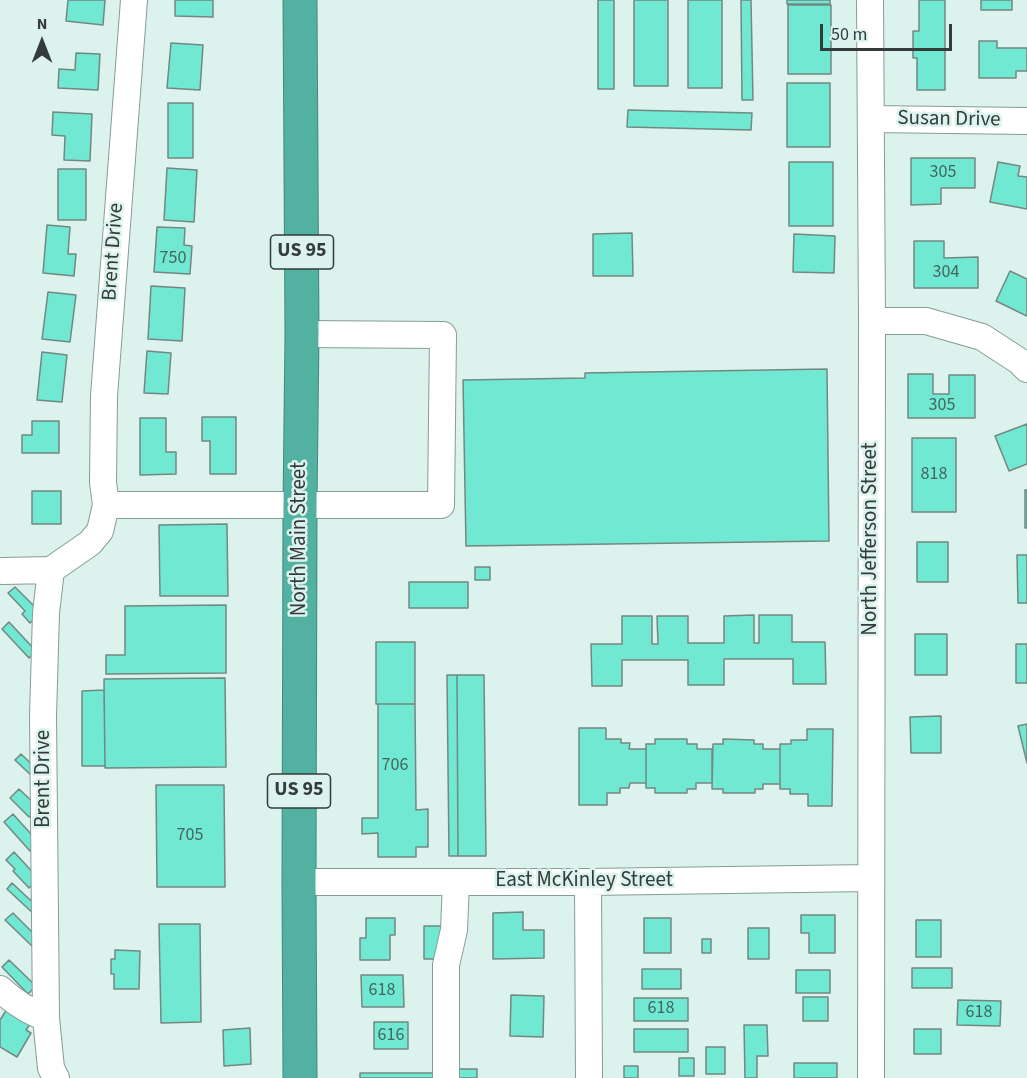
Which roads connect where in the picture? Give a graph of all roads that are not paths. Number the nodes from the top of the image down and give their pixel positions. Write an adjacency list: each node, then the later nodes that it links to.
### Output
1 (135, 0): 9 (street, Brent Drive)
2 (300, 0): 7 (highway, North Main Street / US 95)
3 (870, 0): 4 (street, North Jefferson Street)
4 (871, 119): 5 (street, Susan Drive); 6 (street, North Jefferson Street)
5 (1027, 121)
6 (872, 321): 8 (street); 13 (street, North Jefferson Street)
7 (302, 334): 10 (highway, North Main Street / US 95); 10 (street)
8 (1027, 369)
9 (106, 505): 10 (street); 12 (street, Brent Drive)
10 (300, 505): 14 (highway, North Main Street / US 95)
11 (1, 569): 12 (street)
12 (51, 570): 18 (street, Brent Drive)
13 (870, 878): 16 (street, East McKinley Street); 23 (street, North Jefferson Street)
14 (298, 882): 15 (street, East McKinley Street); 20 (highway, North Main Street / US 95)
15 (456, 882): 16 (street, East McKinley Street); 21 (street)
16 (588, 882): 22 (street)
17 (0, 989): 18 (street)
18 (46, 1018): 19 (street, Brent Drive)
19 (56, 1078)
20 (300, 1078)
21 (446, 1078)
22 (589, 1078)
23 (871, 1078)

